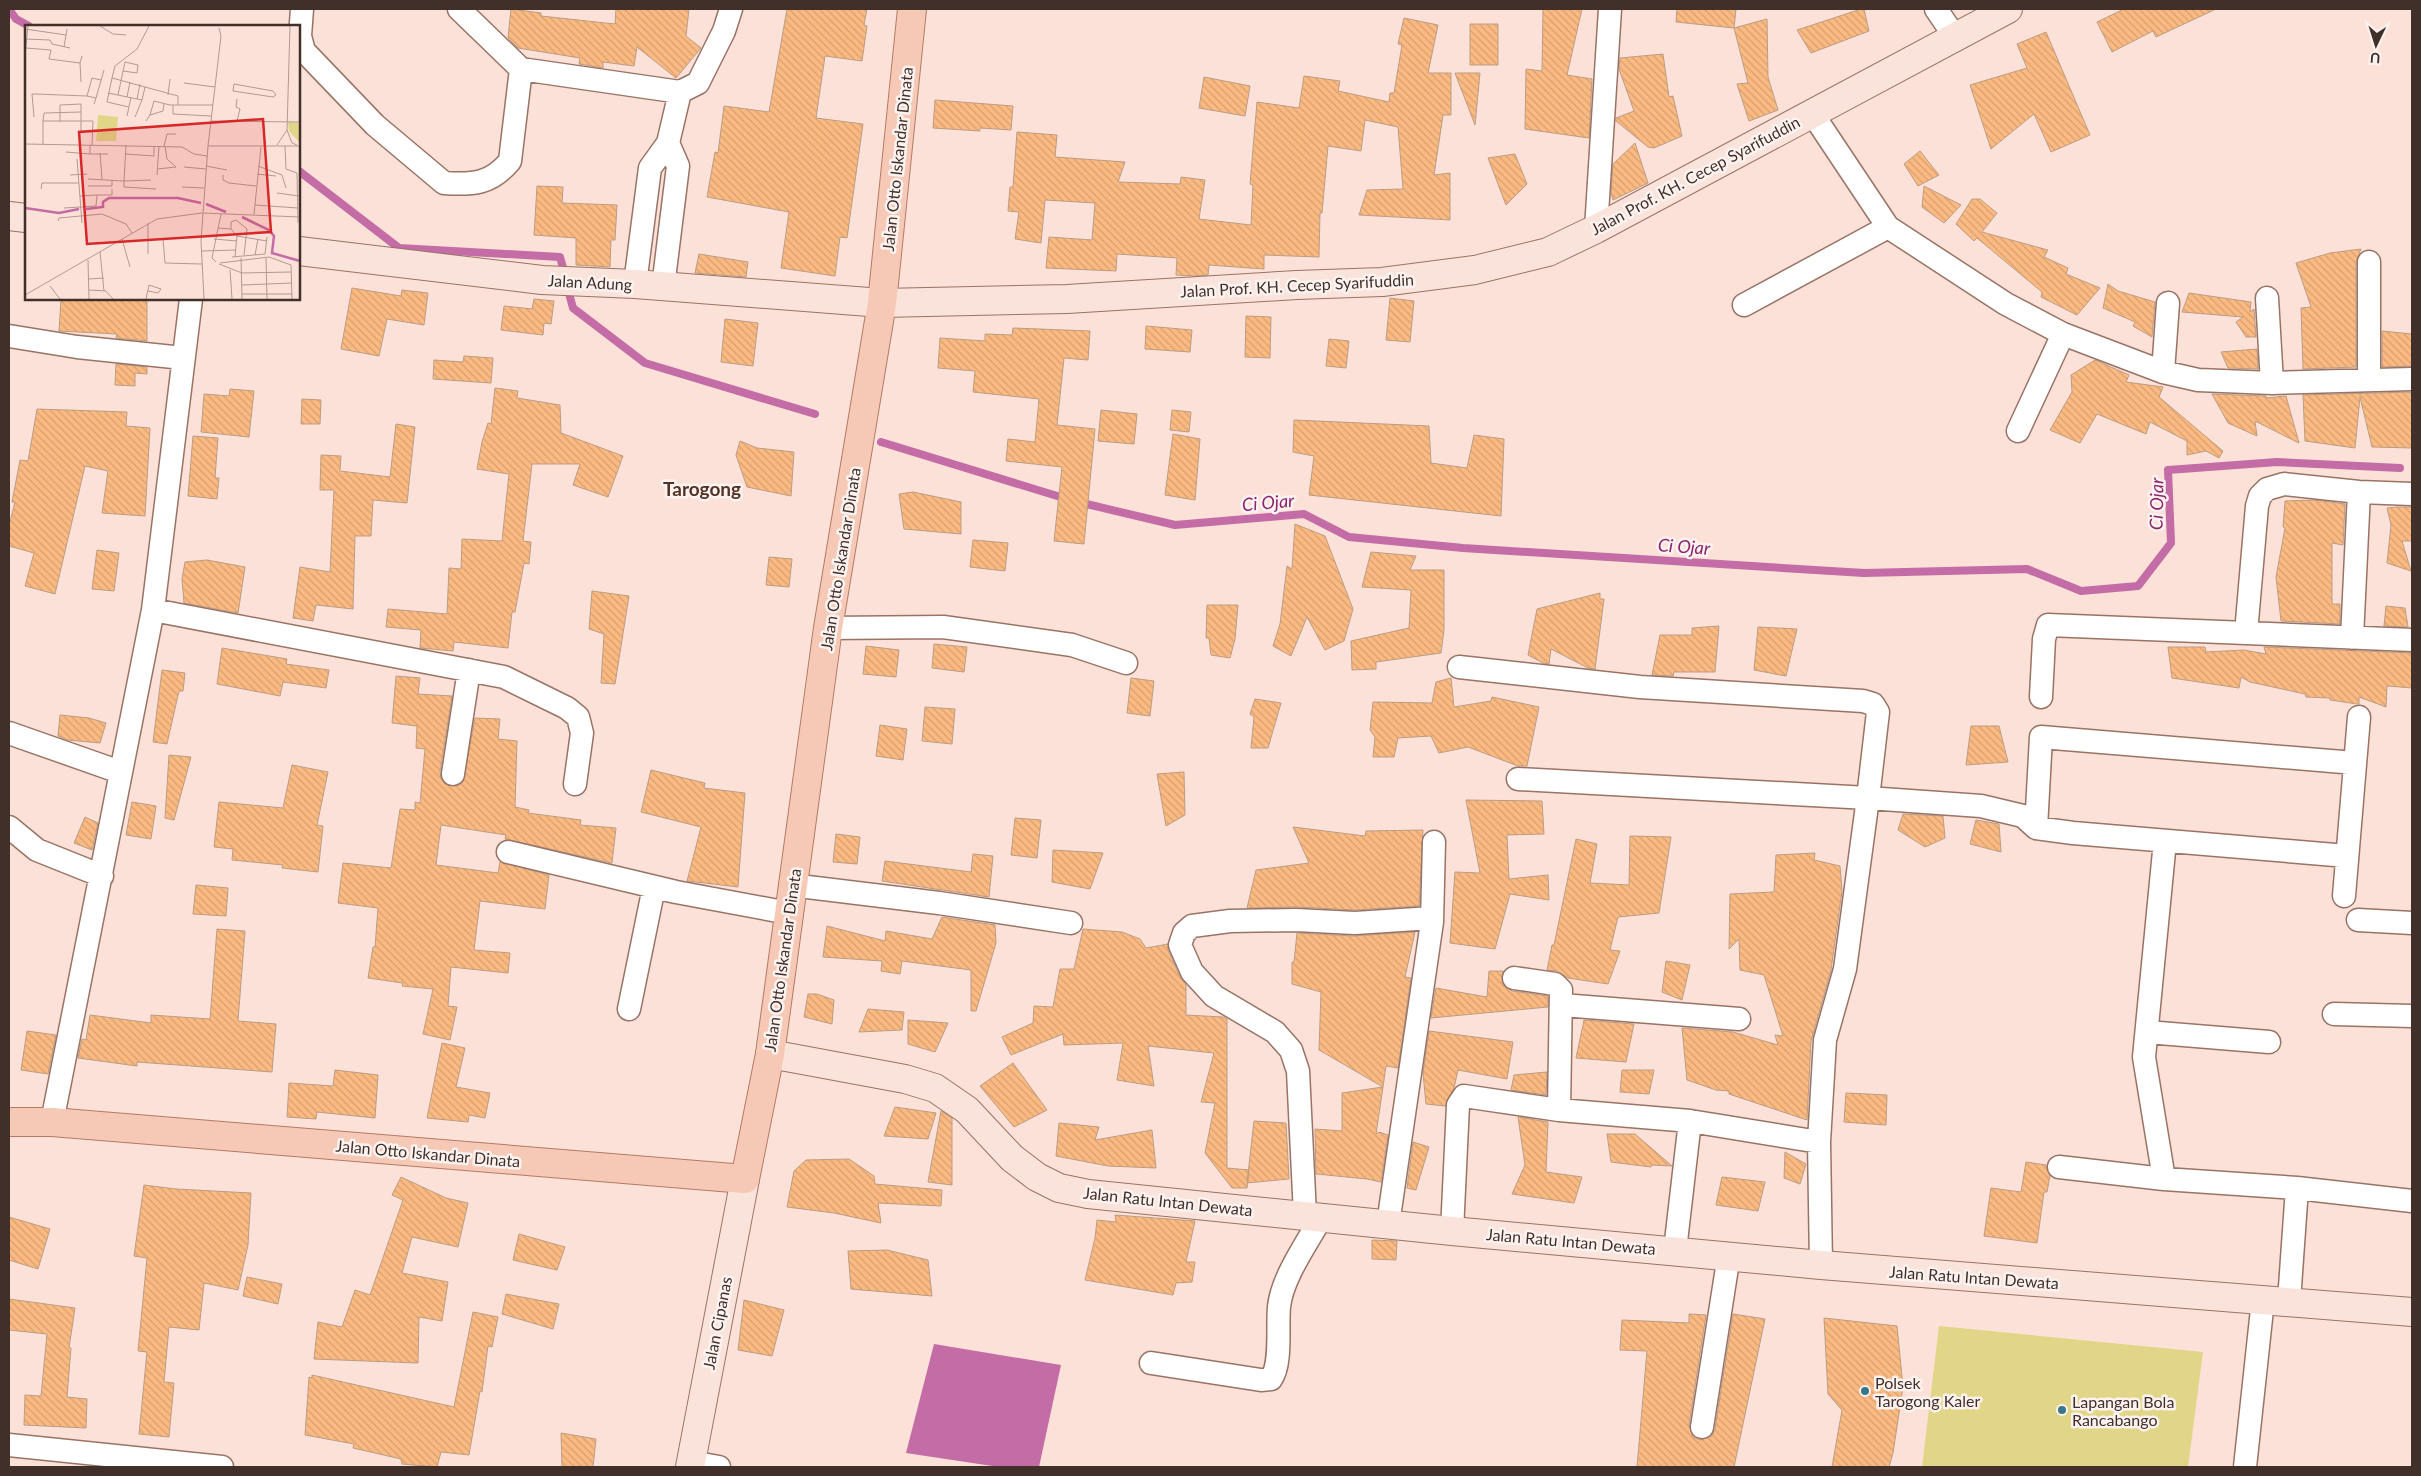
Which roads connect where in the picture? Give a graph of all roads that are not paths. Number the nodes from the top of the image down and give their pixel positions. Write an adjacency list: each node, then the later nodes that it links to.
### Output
1 (302, 9): 9 (street)
2 (459, 9): 9 (street)
3 (731, 9): 10 (street)
4 (912, 9): 23 (main road, Jalan Otto Iskandar Dinata)
5 (1610, 9): 16 (street)
6 (1936, 9): 8 (street)
7 (2008, 9): 8 (street, Jalan Prof. KH. Cecep Syarifuddin)
8 (1955, 37): 11 (street, Jalan Prof. KH. Cecep Syarifuddin)
9 (521, 69): 10 (street)
10 (680, 92): 12 (street)
11 (1812, 113): 15 (street); 16 (street, Jalan Prof. KH. Cecep Syarifuddin)
12 (668, 143): 19 (street); 20 (street)
13 (9, 216): 14 (street)
14 (25, 218)
15 (1888, 227): 25 (street); 26 (street)
16 (1596, 229): 23 (street, Jalan Prof. KH. Cecep Syarifuddin)
17 (300, 251): 19 (street, Jalan Adung)
18 (2369, 262): 30 (street)
19 (635, 284): 20 (street, Jalan Adung)
20 (663, 287): 23 (street, Jalan Adung)
21 (2267, 298): 32 (street)
22 (190, 300): 28 (street)
23 (882, 303): 37 (main road, Jalan Otto Iskandar Dinata)
24 (2168, 303): 29 (street)
25 (1744, 305)
26 (2063, 334): 29 (street); 33 (street)
27 (9, 336): 28 (street)
28 (184, 358): 36 (street)
29 (2163, 372): 32 (street)
30 (2369, 379): 31 (street); 32 (street)
31 (2412, 379)
32 (2272, 383)
33 (2018, 431)
34 (2359, 492): 35 (street); 38 (street); 39 (street)
35 (2412, 494)
36 (153, 610): 43 (street); 48 (street)
37 (828, 628): 41 (street); 60 (main road, Jalan Otto Iskandar Dinata)
38 (2246, 633): 39 (street); 44 (street)
39 (2352, 638): 40 (street)
40 (2412, 640)
41 (1126, 663)
42 (1459, 667): 52 (street)
43 (469, 670): 49 (street); 51 (street)
44 (2041, 697)
45 (2359, 717): 47 (street)
46 (9, 734): 48 (street)
47 (2355, 763): 54 (street); 58 (street)
48 (120, 772): 59 (street)
49 (453, 774)
50 (1518, 779): 52 (street)
51 (575, 784)
52 (1868, 798): 54 (street); 81 (street)
53 (9, 827): 59 (street)
54 (2036, 828): 55 (street)
55 (2165, 840): 58 (street); 74 (street)
56 (1434, 842): 64 (street)
57 (508, 852): 61 (street)
58 (2346, 856): 62 (street)
59 (102, 876): 80 (street)
60 (791, 885): 63 (main road, Jalan Otto Iskandar Dinata); 66 (street)
61 (654, 888): 63 (street); 70 (street)
62 (2344, 896)
63 (789, 912): 76 (main road, Jalan Otto Iskandar Dinata)
64 (1432, 918): 87 (street); 88 (street)
65 (2358, 920): 67 (street)
66 (1071, 923)
67 (2412, 923)
68 (1514, 978): 69 (street)
69 (1562, 1005): 73 (street); 77 (street)
70 (629, 1009)
71 (2334, 1014): 72 (street)
72 (2412, 1016)
73 (1739, 1019)
74 (2147, 1032): 75 (street); 84 (street)
75 (2270, 1042)
76 (770, 1054): 83 (main road, Jalan Otto Iskandar Dinata); 87 (street, Jalan Ratu Intan Dewata)
77 (1559, 1110): 78 (street); 89 (street)
78 (1690, 1121): 81 (street); 90 (street)
79 (9, 1122): 80 (main road, Jalan Otto Iskandar Dinata)
80 (52, 1122): 83 (main road, Jalan Otto Iskandar Dinata)
81 (1819, 1142): 92 (street)
82 (2059, 1167): 84 (street)
83 (745, 1179): 98 (street, Jalan Cipanas)
84 (2164, 1179): 85 (street)
85 (2297, 1188): 86 (street); 93 (street)
86 (2412, 1201)
87 (1314, 1216): 88 (street, Jalan Ratu Intan Dewata); 95 (street)
88 (1388, 1224): 89 (street, Jalan Ratu Intan Dewata)
89 (1452, 1231): 90 (street, Jalan Ratu Intan Dewata)
90 (1675, 1250): 91 (street, Jalan Ratu Intan Dewata)
91 (1729, 1255): 92 (street, Jalan Ratu Intan Dewata); 96 (street)
92 (1821, 1265): 93 (street, Jalan Ratu Intan Dewata)
93 (2276, 1300): 94 (street, Jalan Ratu Intan Dewata); 101 (street)
94 (2412, 1312)
95 (1151, 1363)
96 (1702, 1427)
97 (9, 1446): 99 (street)
98 (690, 1464): 100 (street)
99 (222, 1467)
100 (719, 1467)
101 (2245, 1467)

